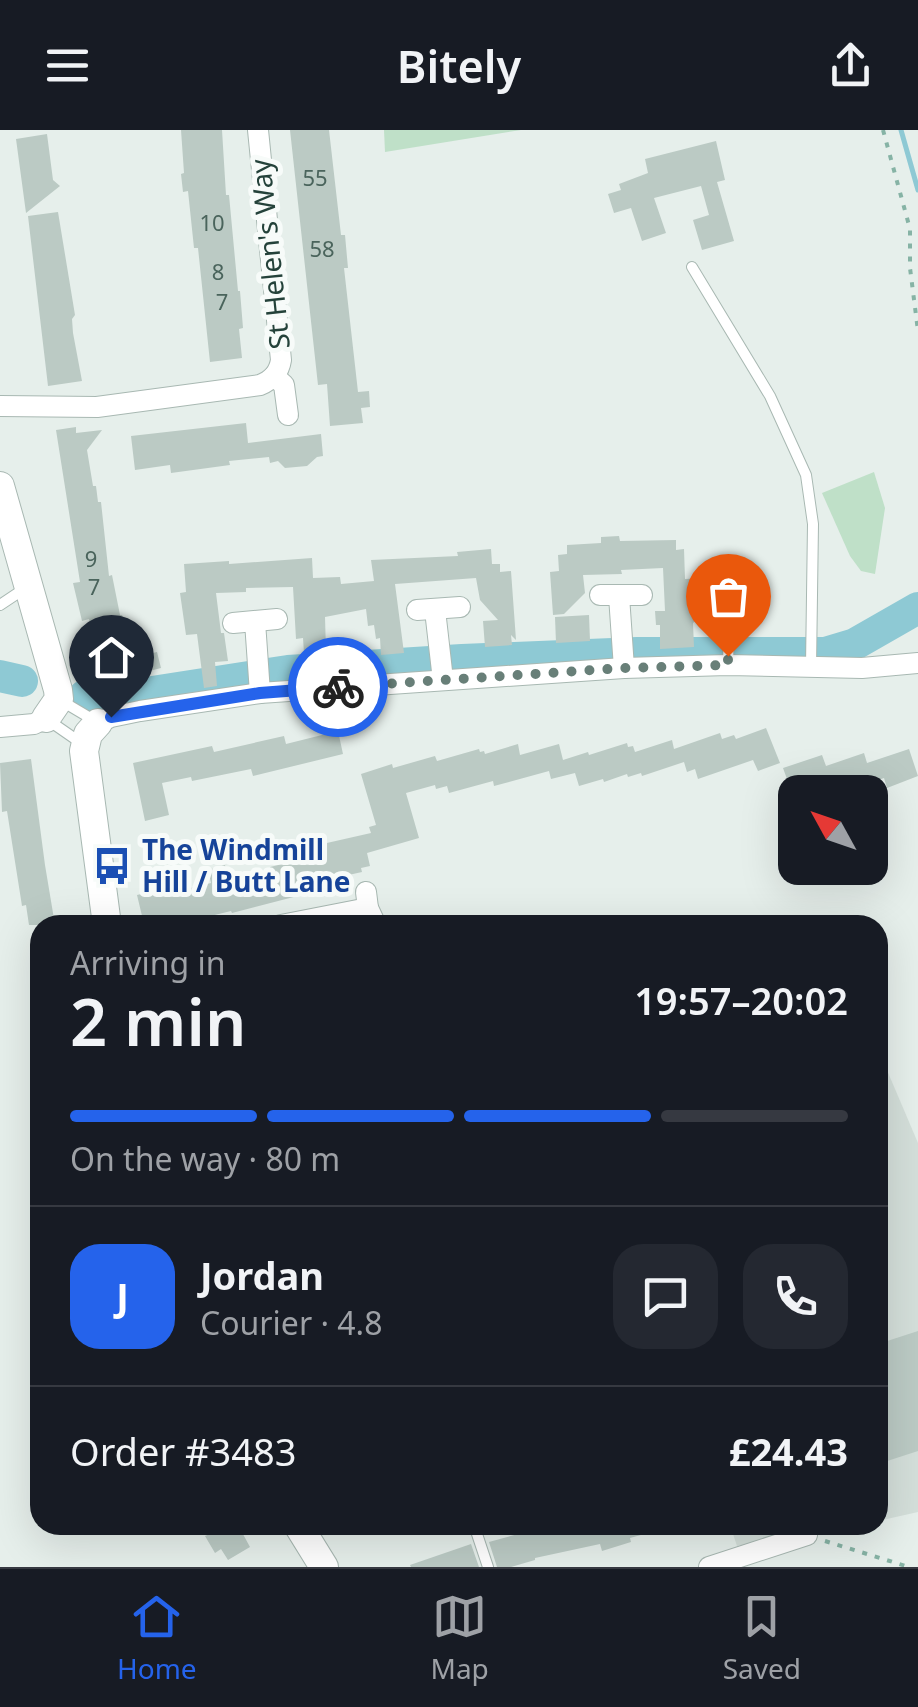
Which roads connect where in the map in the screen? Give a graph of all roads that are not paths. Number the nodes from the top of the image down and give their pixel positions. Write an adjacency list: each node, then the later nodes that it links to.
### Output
1 (258, 130): 3 (street, St Helen's Way)
2 (692, 267): 15 (lane)
3 (274, 376): 4 (street, St Helen's Way); 5 (street, St Helen's Way)
4 (0, 406)
5 (288, 414)
6 (0, 486): 7 (street)
7 (29, 585): 9 (lane); 19 (street)
8 (642, 595): 13 (street)
9 (0, 605)
10 (460, 607): 17 (street)
11 (277, 620): 18 (street)
12 (729, 626): 14 (lane)
13 (623, 657): 14 (street); 17 (street)
14 (723, 657): 15 (street)
15 (811, 658): 16 (street)
16 (918, 663)
17 (441, 666): 18 (street)
18 (258, 682): 21 (street)
19 (52, 709): 20 (street); 21 (lane); 21 (lane)
20 (0, 727)
21 (91, 734): 23 (street)
22 (370, 908): 24 (street)
23 (106, 915)
24 (333, 915)
25 (304, 1535): 28 (street)
26 (477, 1535): 29 (lane)
27 (806, 1536): 30 (street)
28 (324, 1567)
29 (488, 1567)
30 (709, 1567)

